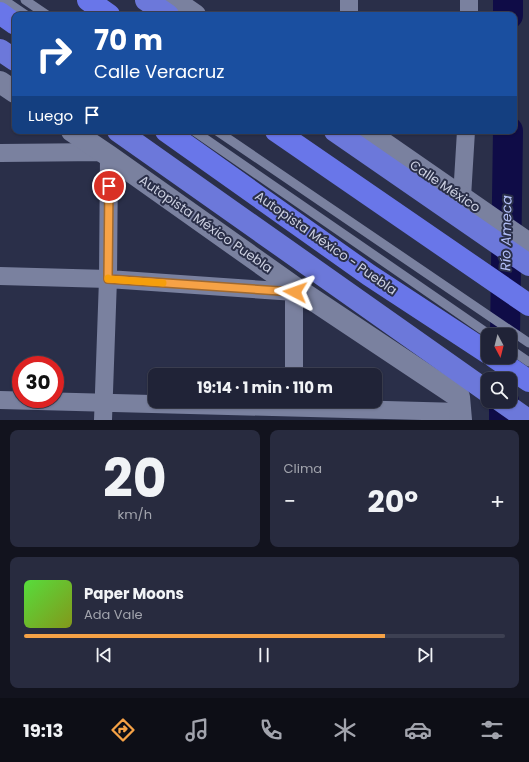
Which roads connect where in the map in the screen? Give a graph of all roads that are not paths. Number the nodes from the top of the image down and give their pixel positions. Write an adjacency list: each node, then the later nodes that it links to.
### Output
1 (4, 0): 8 (lane)
2 (25, 0): 9 (lane)
3 (88, 0): 10 (highway)
4 (146, 0): 11 (highway)
5 (173, 0): 12 (street)
6 (349, 0): 13 (street)
7 (469, 0): 14 (street)
8 (22, 12)
9 (43, 12)
10 (105, 12)
11 (164, 12)
12 (191, 12)
13 (349, 12)
14 (469, 12)
15 (0, 13): 16 (highway)
16 (12, 22)
17 (0, 50): 18 (highway)
18 (12, 58)
19 (0, 82): 20 (street)
20 (12, 90)
21 (76, 134): 31 (street, Autopista México Puebla)
22 (122, 134): 48 (highway, Autopista México Puebla)
23 (170, 134): 39 (highway, Autopista México - Puebla)
24 (198, 134): 39 (lane)
25 (221, 134): 41 (lane)
26 (280, 134): 38 (highway)
27 (339, 134): 32 (highway)
28 (370, 134): 32 (street, Calle México)
29 (466, 134): 32 (street)
30 (0, 152): 31 (street)
31 (106, 154): 36 (street); 37 (street, Autopista México Puebla)
32 (462, 205): 33 (street, Calle México); 34 (highway)
33 (529, 244)
34 (529, 265)
35 (0, 276): 36 (street)
36 (108, 279): 37 (street); 53 (street)
37 (295, 289): 46 (street); 52 (street, Autopista México Puebla)
38 (529, 305)
39 (450, 317): 40 (lane); 42 (highway, Autopista México - Puebla)
40 (481, 331)
41 (527, 342)
42 (481, 346)
43 (517, 354): 44 (lane)
44 (529, 362)
45 (504, 364): 47 (highway)
46 (294, 368)
47 (529, 381)
48 (481, 387)
49 (0, 400): 53 (street)
50 (511, 408): 54 (highway)
51 (294, 409): 52 (street); 53 (street)
52 (460, 410)
53 (104, 411)
54 (528, 420)

